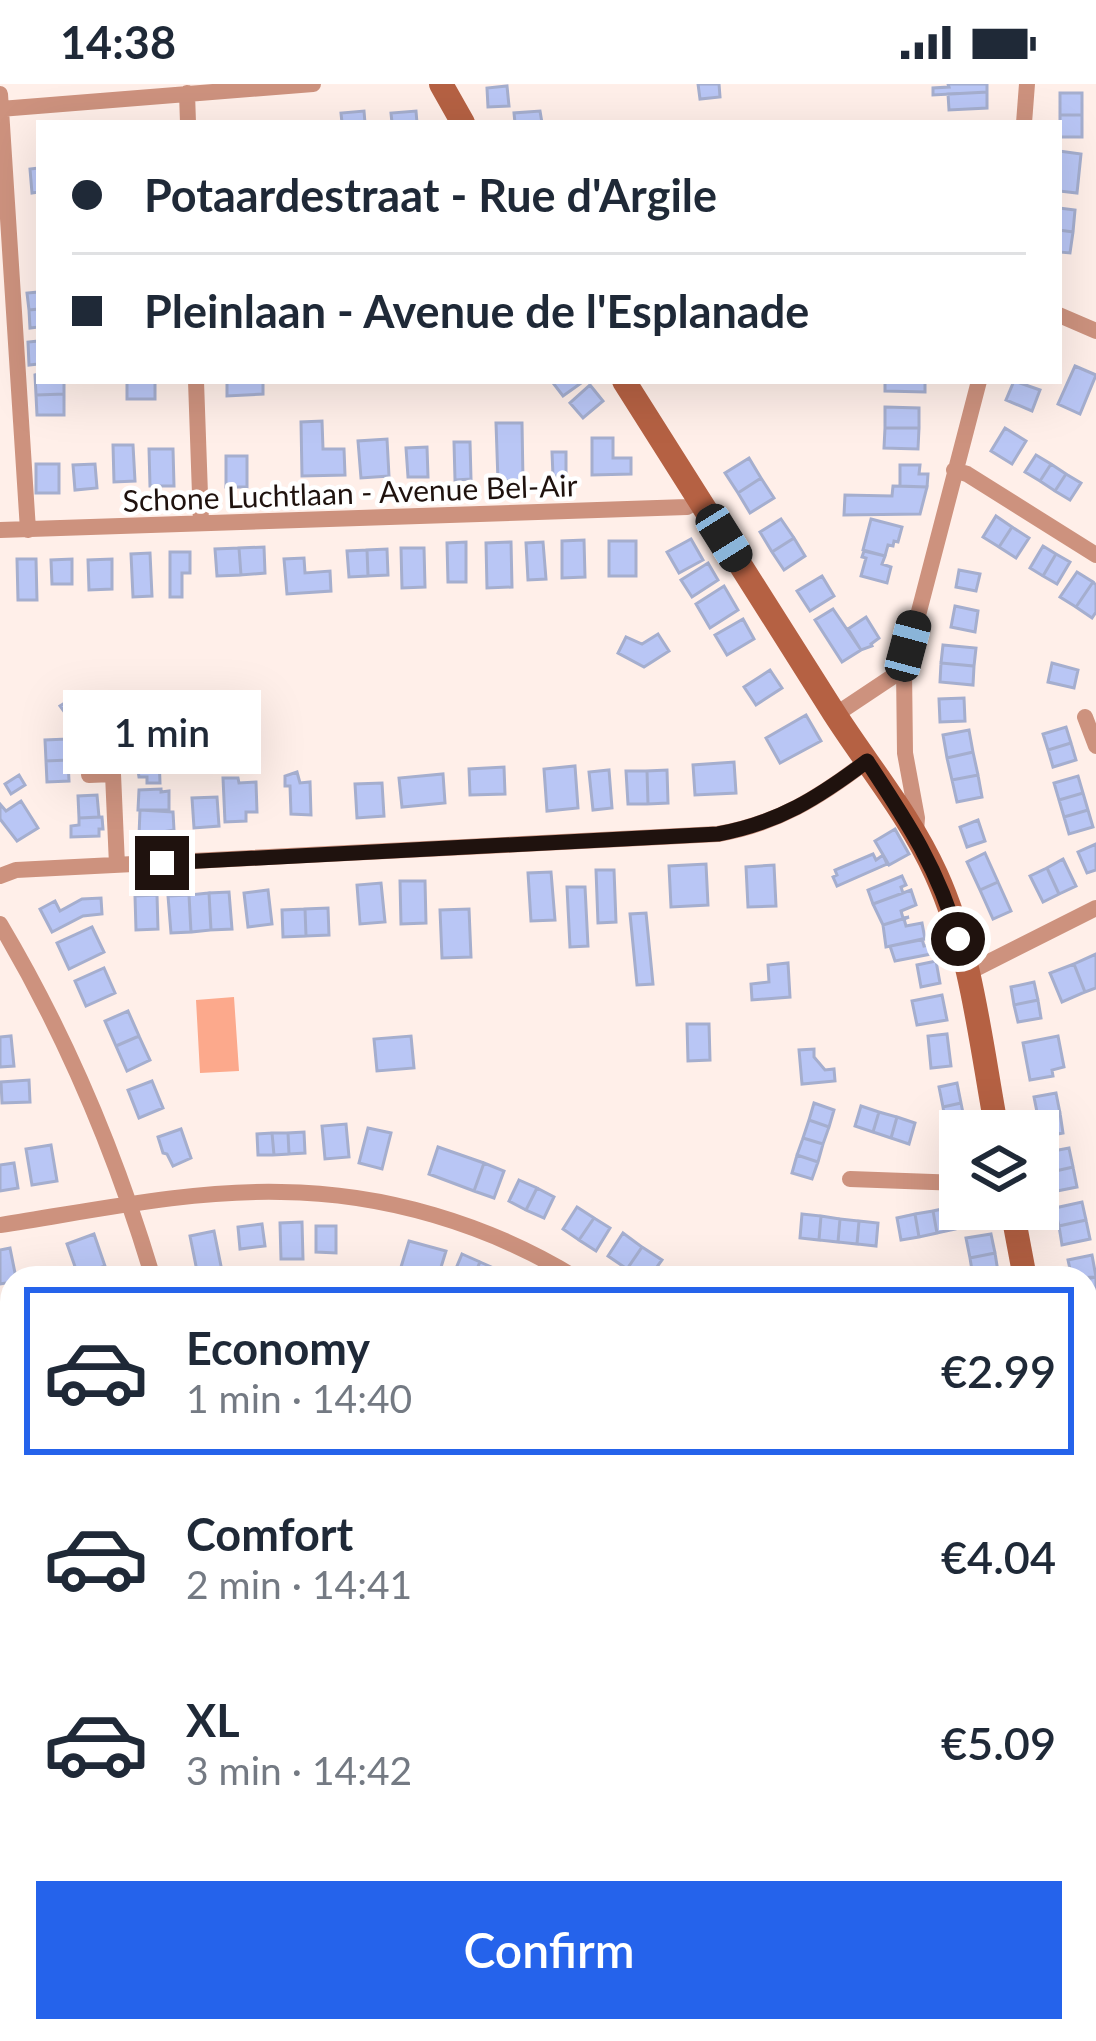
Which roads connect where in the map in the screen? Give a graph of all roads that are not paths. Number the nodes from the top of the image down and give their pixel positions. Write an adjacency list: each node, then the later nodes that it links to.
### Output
1 (314, 84): 4 (street)
2 (441, 84): 8 (street)
3 (1027, 84): 9 (street)
4 (187, 93): 6 (street); 7 (street)
5 (0, 94): 6 (street)
6 (1, 109): 19 (street)
7 (188, 120)
8 (461, 120)
9 (1024, 120)
10 (1062, 316): 11 (street)
11 (1096, 332)
12 (196, 384): 17 (street)
13 (626, 384): 16 (street)
14 (978, 384): 15 (street)
15 (954, 470): 20 (street); 21 (street)
16 (700, 500): 17 (street, Schone Luchtlaan - Avenue Bel-Air); 22 (street)
17 (201, 523): 19 (street, Schone Luchtlaan - Avenue Bel-Air)
18 (0, 530): 19 (street, Schone Luchtlaan - Avenue Bel-Air)
19 (28, 530)
20 (1096, 555)
21 (904, 669): 22 (street); 27 (street)
22 (835, 715): 25 (street)
23 (1085, 717): 24 (street)
24 (1096, 746)
25 (867, 761): 27 (street); 28 (street)
26 (89, 775): 28 (street)
27 (916, 835): 32 (street)
28 (117, 865): 29 (street)
29 (0, 876)
30 (1096, 908): 32 (street)
31 (0, 924): 36 (street)
32 (967, 973): 33 (street)
33 (993, 1110)
34 (850, 1179): 35 (street)
35 (939, 1182)
36 (130, 1205): 37 (street); 39 (street); 40 (street)
37 (0, 1225)
38 (1016, 1230): 41 (street)
39 (149, 1266)
40 (554, 1266)
41 (1023, 1266)

